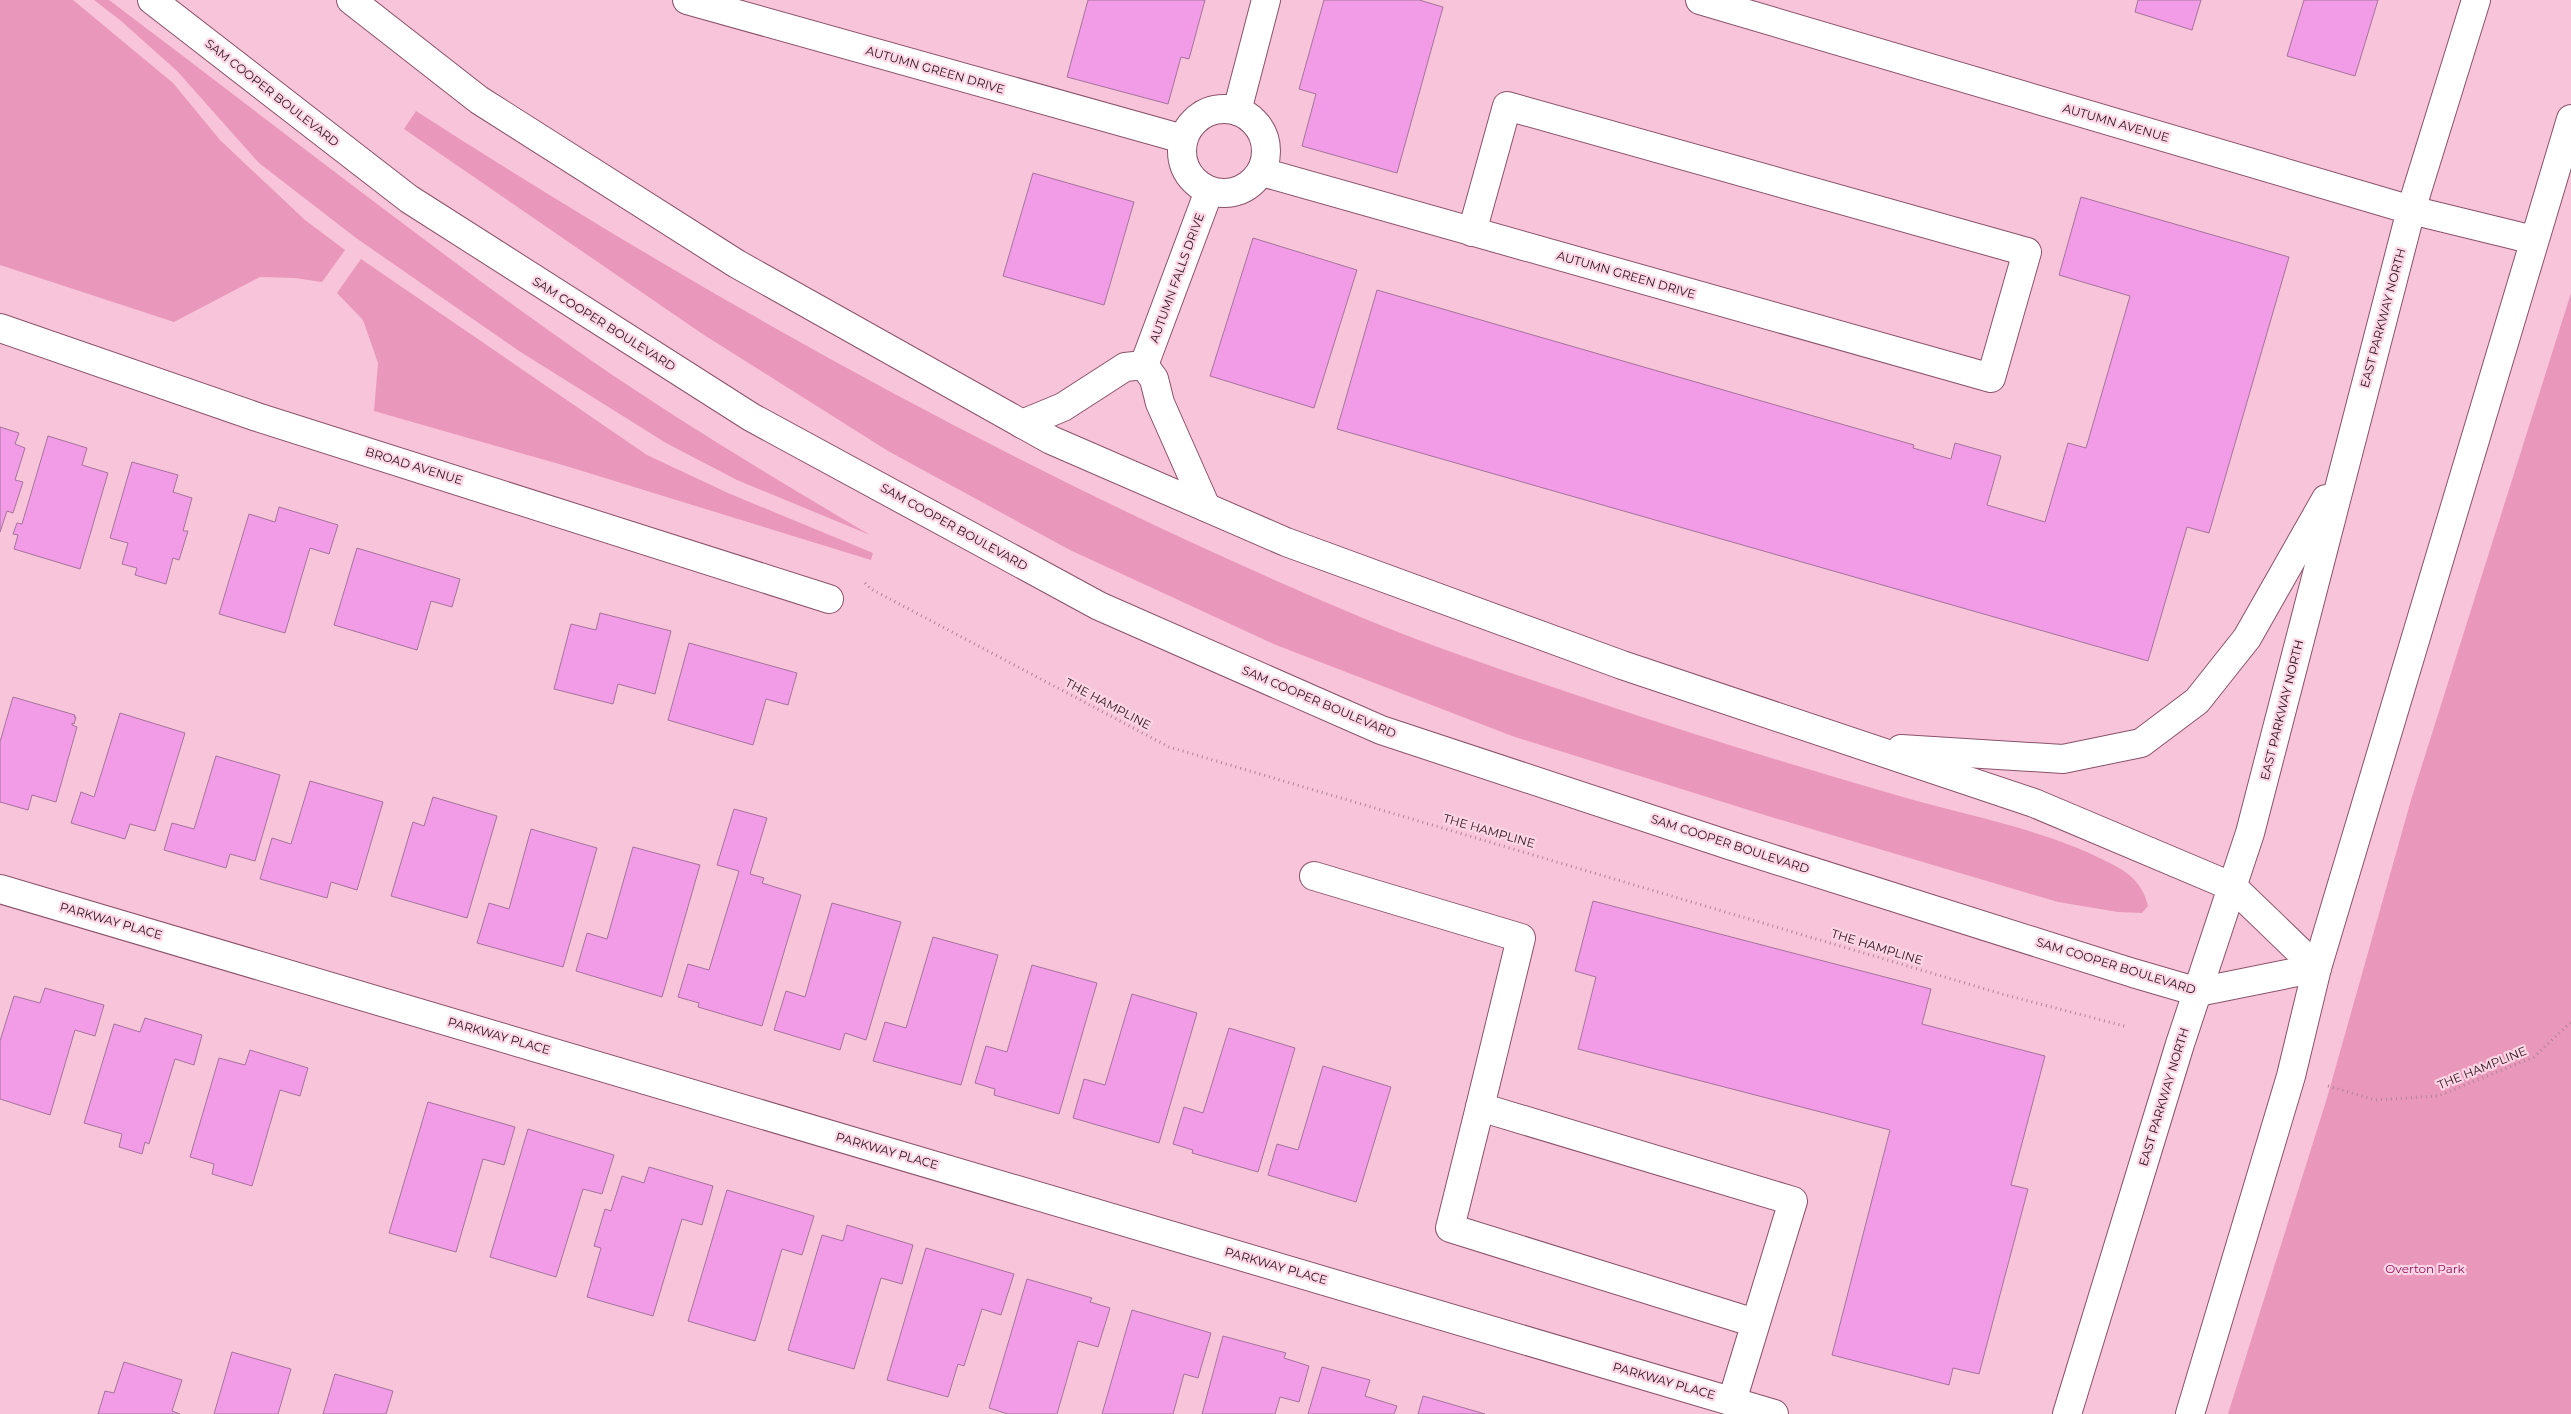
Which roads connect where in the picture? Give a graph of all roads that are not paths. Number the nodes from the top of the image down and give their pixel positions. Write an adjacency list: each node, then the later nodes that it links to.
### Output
1 (152, 0): 26 (main road, SAM COOPER BOULEVARD)
2 (351, 0): 17 (main road)
3 (686, 0): 9 (main road, AUTUMN GREEN DRIVE)
4 (1266, 0): 7 (main road)
5 (1700, 0): 12 (main road, AUTUMN AVENUE)
6 (2476, 0): 12 (main road, EAST PARKWAY NORTH)
7 (1237, 111): 9 (main road); 10 (main road)
8 (2571, 119): 14 (main road)
9 (1183, 139): 11 (main road)
10 (1262, 172): 11 (main road); 13 (main road, AUTUMN GREEN DRIVE)
11 (1209, 191): 16 (main road, AUTUMN FALLS DRIVE)
12 (2411, 210): 14 (main road, AUTUMN AVENUE); 18 (main road, EAST PARKWAY NORTH)
13 (1472, 232): 13 (main road, AUTUMN GREEN DRIVE)
14 (2534, 240): 25 (main road)
15 (0, 328): 20 (main road, BROAD AVENUE)
16 (1144, 364): 17 (main road); 19 (main road)
17 (1022, 424): 19 (main road)
18 (2344, 467): 21 (main road); 23 (main road, EAST PARKWAY NORTH)
19 (1206, 507): 21 (main road)
20 (829, 598)
21 (1862, 746): 23 (main road)
22 (1314, 876): 27 (main road)
23 (2233, 887): 25 (main road); 26 (main road, EAST PARKWAY NORTH)
24 (0, 889): 29 (main road, PARKWAY PLACE)
25 (2317, 968): 26 (main road, SAM COOPER BOULEVARD); 32 (main road)
26 (2198, 992): 31 (main road, EAST PARKWAY NORTH)
27 (1480, 1107): 28 (main road); 28 (main road)
28 (1755, 1323): 29 (main road)
29 (1732, 1401): 30 (main road, PARKWAY PLACE)
30 (1774, 1414)
31 (2067, 1414)
32 (2190, 1414)

